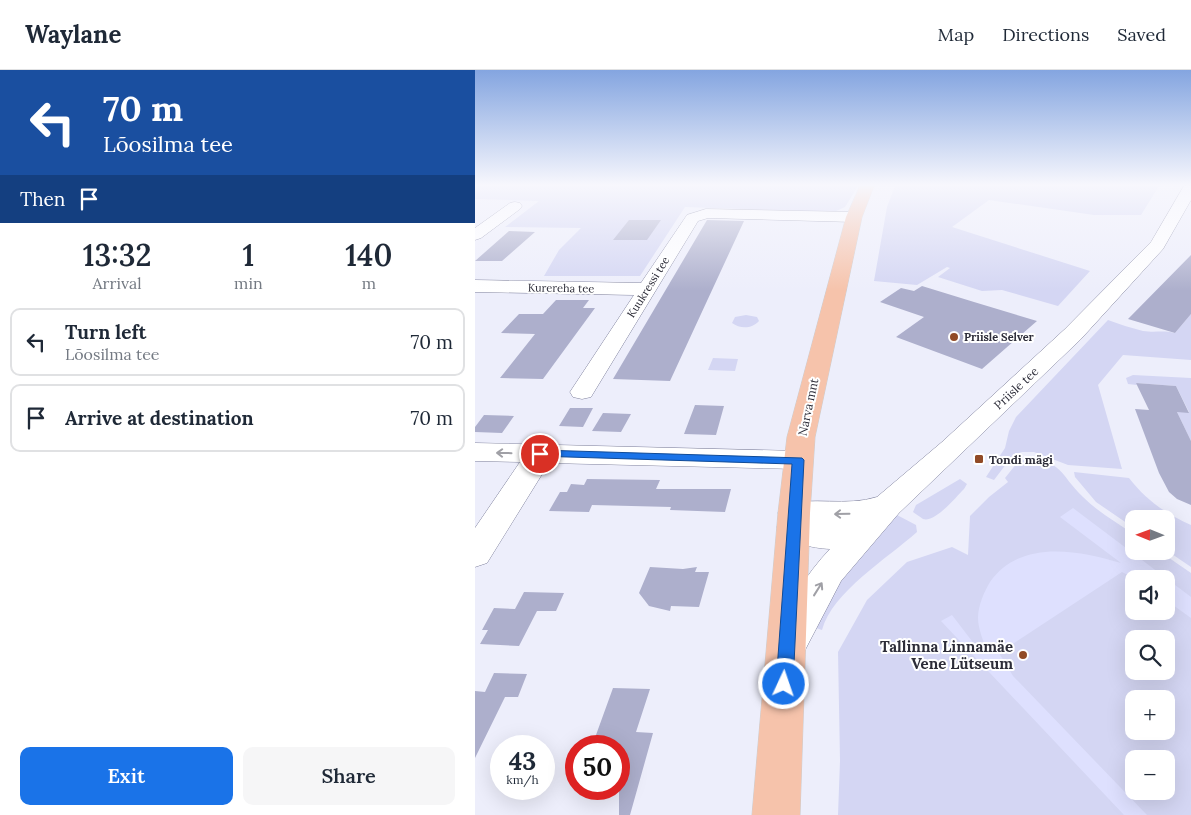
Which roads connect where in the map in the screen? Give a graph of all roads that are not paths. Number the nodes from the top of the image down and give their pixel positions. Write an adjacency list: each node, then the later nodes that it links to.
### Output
1 (495, 221): 5 (street)
2 (690, 221): 7 (street, Kuukressi tee)
3 (853, 221): 11 (main road, Narva mnt)
4 (1173, 221): 12 (street, Priisle tee)
5 (475, 235)
6 (475, 286): 7 (street, Kurereha tee)
7 (646, 290): 8 (street, Kuukressi tee)
8 (582, 392)
9 (475, 452): 10 (street, one-way to 9)
10 (540, 454): 11 (street); 15 (street)
11 (798, 460): 13 (main road, Narva mnt)
12 (889, 505): 13 (street, Priisle tee, one-way to 13); 14 (street)
13 (793, 520): 14 (street); 16 (main road, Narva mnt)
14 (863, 533): 16 (street, one-way to 14)
15 (475, 554)
16 (786, 647): 17 (main road, Narva mnt)
17 (776, 815)

